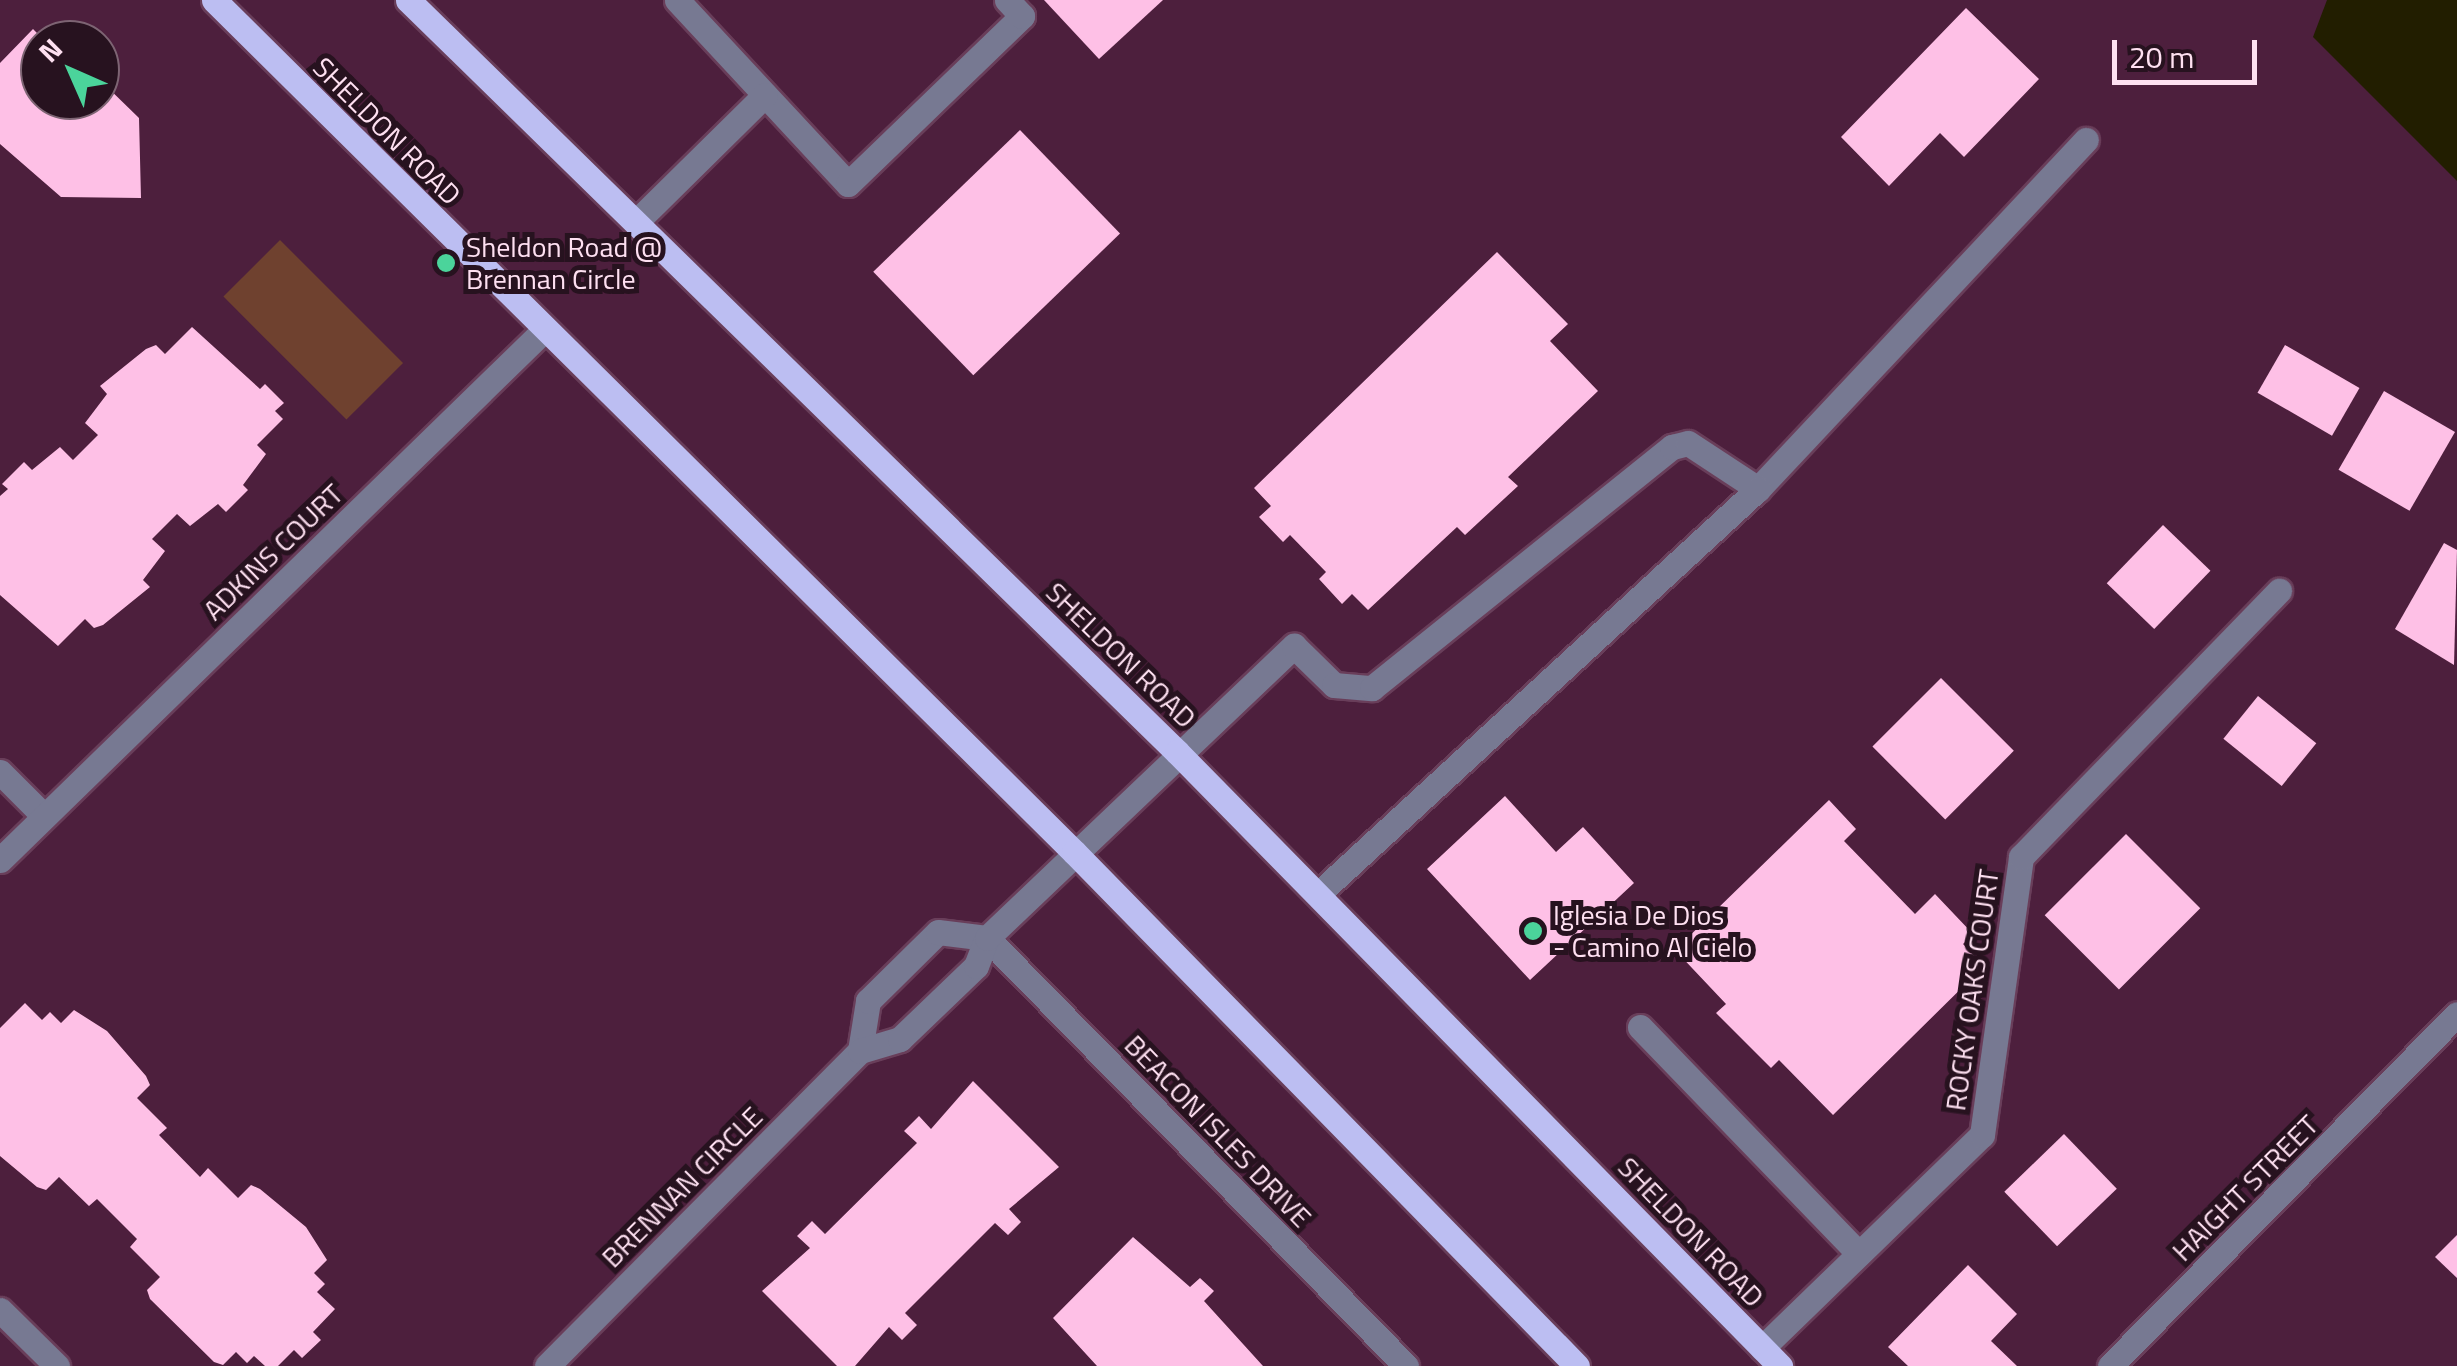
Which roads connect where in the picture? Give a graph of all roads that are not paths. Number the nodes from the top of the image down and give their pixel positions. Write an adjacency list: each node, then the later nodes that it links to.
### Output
1 (214, 0): 8 (main road, SHELDON ROAD)
2 (408, 0): 7 (main road, SHELDON ROAD)
3 (677, 0): 5 (street)
4 (1006, 0): 5 (street)
5 (765, 95): 7 (street)
6 (2086, 140): 9 (street)
7 (636, 222): 11 (main road, SHELDON ROAD)
8 (544, 330): 13 (street, ADKINS COURT); 14 (main road, SHELDON ROAD)
9 (1758, 490): 11 (street, BRENNAN CIRCLE); 16 (street)
10 (2278, 591): 21 (street, ROCKY OAKS COURT)
11 (1177, 752): 14 (street, BRENNAN CIRCLE); 16 (main road, SHELDON ROAD)
12 (0, 772): 13 (street)
13 (44, 816): 15 (street)
14 (1074, 852): 17 (street, BRENNAN CIRCLE); 27 (main road, SHELDON ROAD)
15 (0, 860)
16 (1318, 894): 23 (main road, SHELDON ROAD)
17 (987, 938): 20 (street, BRENNAN CIRCLE); 20 (street); 26 (street, BEACON ISLES DRIVE)
18 (2457, 1014): 28 (street, HAIGHT STREET)
19 (1640, 1028): 21 (street)
20 (860, 1051): 25 (street, BRENNAN CIRCLE)
21 (1858, 1254): 23 (street, ROCKY OAKS COURT)
22 (0, 1310): 24 (street)
23 (1771, 1357)
24 (56, 1366)
25 (547, 1366)
26 (1406, 1366)
27 (1578, 1366)
28 (2110, 1366)

